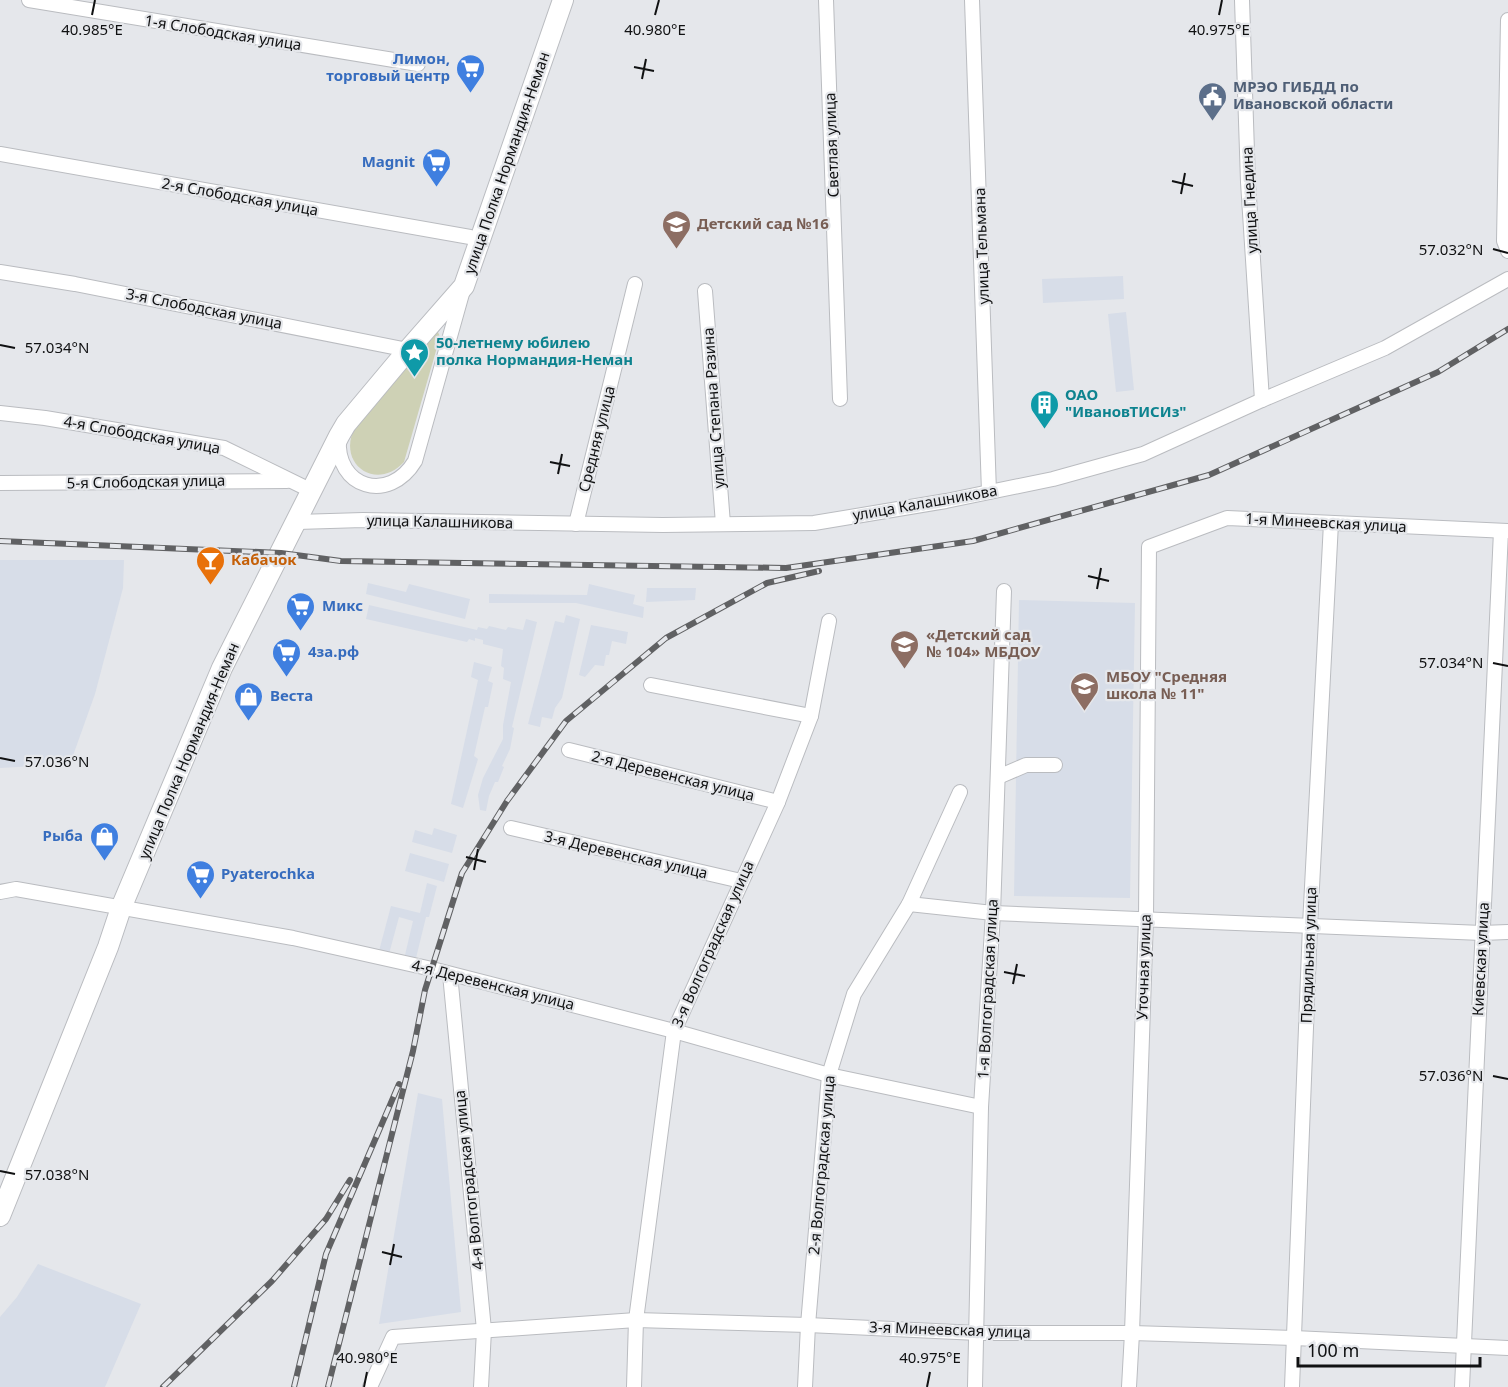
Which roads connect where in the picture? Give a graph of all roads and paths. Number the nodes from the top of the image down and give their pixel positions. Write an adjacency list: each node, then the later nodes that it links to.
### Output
1 (29, 0): 8 (street, 1-я Слободская улица)
2 (551, 0): 10 (street, улица Полка Нормандия-Неман)
3 (563, 0): 10 (street, улица Полка Нормандия-Неман)
4 (826, 0): 19 (street, Светлая улица)
5 (972, 0): 26 (street, улица Тельмана)
6 (1242, 0): 20 (street, улица Гнедина)
7 (1508, 20): 11 (street)
8 (418, 64)
9 (0, 154): 10 (street, 2-я Слободская улица)
10 (475, 238): 15 (street, улица Полка Нормандия-Неман); 17 (street, улица Полка Нормандия-Неман)
11 (1508, 251)
12 (0, 272): 18 (street, 3-я Слободская улица)
13 (1508, 279): 20 (street, улица Калашникова)
14 (635, 284): 29 (street, Средняя улица)
15 (465, 286): 17 (street, улица Полка Нормандия-Неман); 22 (street)
16 (705, 291): 30 (street, улица Степана Разина)
17 (436, 318): 18 (street, улица Полка Нормандия-Неман)
18 (408, 350): 22 (street, улица Полка Нормандия-Неман)
19 (840, 399)
20 (1262, 400): 26 (street, улица Калашникова)
21 (0, 413): 23 (street, 4-я Слободская улица)
22 (339, 436): 25 (street, улица Полка Нормандия-Неман)
23 (292, 481): 24 (street, 5-я Слободская улица); 25 (street, 4-я Слободская улица)
24 (0, 483)
25 (312, 491): 27 (street, улица Полка Нормандия-Неман)
26 (990, 492): 30 (street, улица Калашникова)
27 (297, 522): 29 (street, улица Калашникова); 46 (street, улица Полка Нормандия-Неман)
28 (1331, 523): 31 (street, 1-я Минеевская улица); 32 (street, 1-я Минеевская улица); 49 (street, Прядильная улица)
29 (576, 524): 30 (street, улица Калашникова)
30 (723, 524)
31 (1504, 531): 51 (street, Киевская улица)
32 (1149, 547): 48 (street, Уточная улица)
33 (1004, 591): 39 (street, 1-я Волгоградская улица)
34 (829, 621): 36 (street, 3-я Волгоградская улица)
35 (651, 685): 36 (street)
36 (811, 716): 41 (street, 3-я Волгоградская улица)
37 (569, 750): 41 (street, 2-я Деревенская улица)
38 (1055, 765): 39 (street)
39 (998, 777): 47 (street, 1-я Волгоградская улица)
40 (960, 792): 45 (street, 2-я Волгоградская улица)
41 (778, 802): 43 (street, 3-я Волгоградская улица)
42 (511, 828): 43 (street, 3-я Деревенская улица)
43 (741, 881): 53 (street, 3-я Волгоградская улица)
44 (0, 892): 46 (street, 4-я Деревенская улица)
45 (909, 904): 47 (street); 54 (street, 2-я Волгоградская улица)
46 (121, 908): 52 (street, 4-я Деревенская улица); 56 (street, улица Полка Нормандия-Неман)
47 (993, 913): 48 (street); 55 (street, 1-я Волгоградская улица)
48 (1146, 918): 49 (street); 63 (street, Уточная улица)
49 (1310, 925): 51 (street); 64 (street, Прядильная улица)
50 (1508, 932): 51 (street)
51 (1482, 933): 65 (street, Киевская улица)
52 (450, 974): 53 (street, 4-я Деревенская улица); 61 (street, 4-я Волгоградская улица)
53 (674, 1031): 54 (street, 4-я Деревенская улица); 59 (street, 3-я Волгоградская улица)
54 (829, 1075): 55 (street, 4-я Деревенская улица); 60 (street, 2-я Волгоградская улица)
55 (981, 1107): 62 (street, 1-я Волгоградская улица)
56 (17, 1176): 57 (street); 58 (street, улица Полка Нормандия-Неман)
57 (0, 1195)
58 (0, 1216)
59 (636, 1320): 60 (street, 3-я Минеевская улица); 61 (street, 3-я Минеевская улица); 69 (street, 3-я Волгоградская улица)
60 (808, 1325): 62 (street, 3-я Минеевская улица); 70 (street, 2-я Волгоградская улица)
61 (484, 1330): 67 (street, 3-я Минеевская улица); 68 (street, 4-я Волгоградская улица)
62 (978, 1333): 63 (street, 3-я Минеевская улица); 71 (street, 1-я Волгоградская улица)
63 (1132, 1333): 64 (street, 3-я Минеевская улица); 72 (street, Уточная улица)
64 (1294, 1338): 65 (street, 3-я Минеевская улица); 73 (street, Прядильная улица)
65 (1464, 1345): 66 (street, 3-я Минеевская улица); 74 (street, Киевская улица)
66 (1508, 1348)
67 (370, 1387)
68 (481, 1387)
69 (634, 1387)
70 (805, 1387)
71 (975, 1387)
72 (1129, 1387)
73 (1292, 1387)
74 (1462, 1387)

